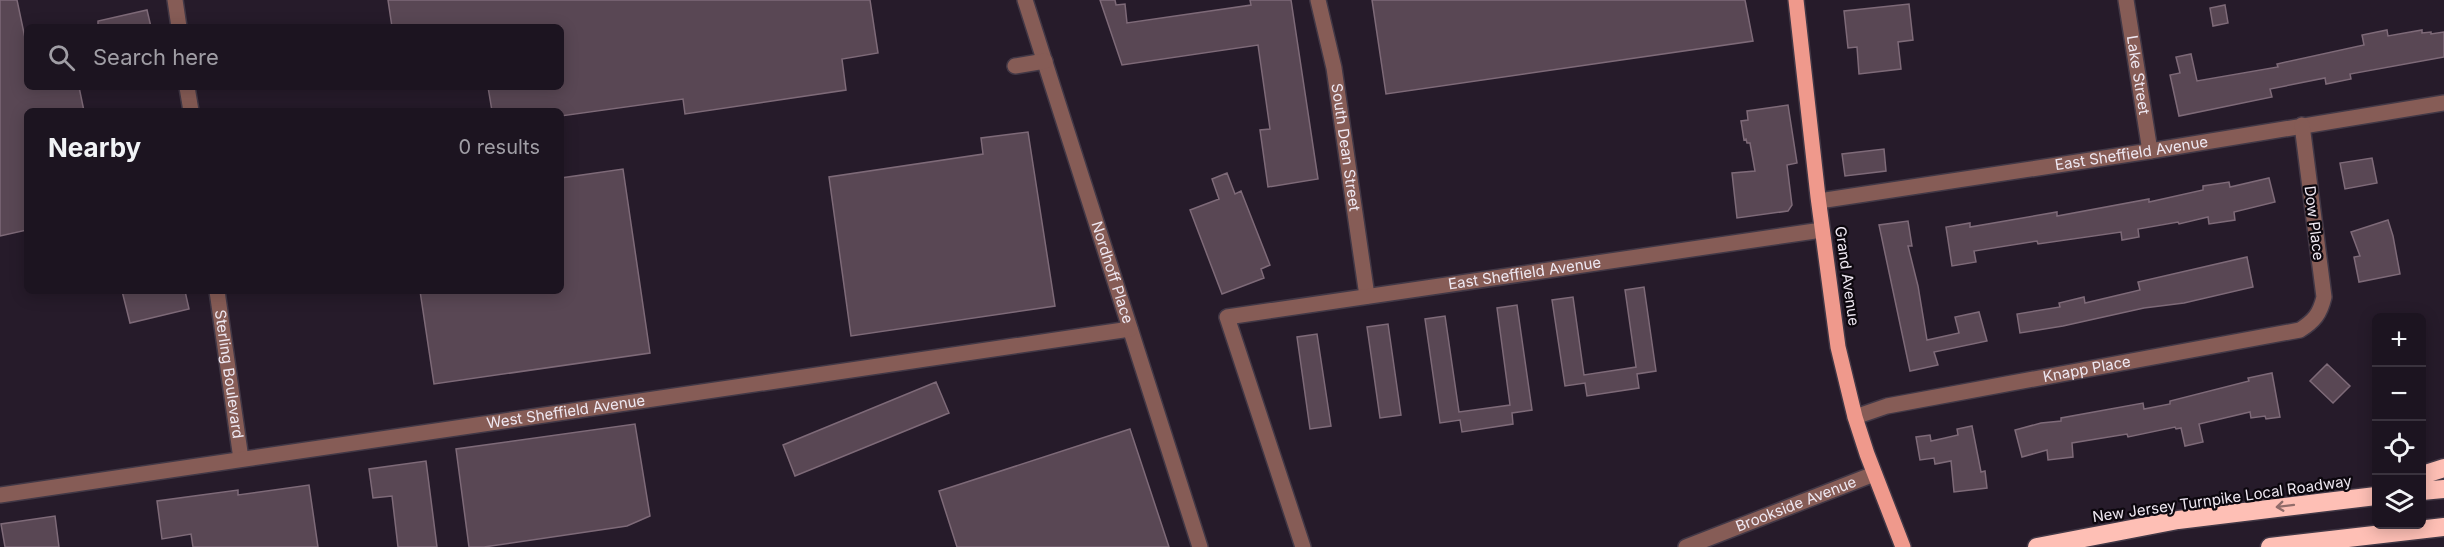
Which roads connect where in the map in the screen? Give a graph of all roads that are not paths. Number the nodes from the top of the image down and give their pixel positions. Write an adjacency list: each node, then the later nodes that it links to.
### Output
1 (175, 0): 6 (street)
2 (1025, 0): 7 (street, Nordhoff Place)
3 (1318, 0): 17 (street, South Dean Street)
4 (1796, 0): 14 (main road, Grand Avenue)
5 (2126, 0): 13 (street, Lake Street)
6 (178, 24)
7 (1045, 61): 8 (street); 19 (street, Nordhoff Place)
8 (1016, 66)
9 (188, 90): 11 (street)
10 (2444, 103): 12 (street, East Sheffield Avenue)
11 (190, 108)
12 (2302, 125): 13 (street, East Sheffield Avenue); 18 (street, Dow Place)
13 (2150, 151): 14 (street, East Sheffield Avenue)
14 (1819, 201): 15 (main road, Grand Avenue)
15 (1822, 230): 17 (street, East Sheffield Avenue); 20 (main road, Grand Avenue)
16 (217, 294): 21 (street, Sterling Boulevard)
17 (1367, 296): 33 (street, East Sheffield Avenue)
18 (2316, 318): 20 (street, Knapp Place)
19 (1130, 329): 21 (street, West Sheffield Avenue); 32 (street, Nordhoff Place)
20 (1855, 417): 24 (main road, Grand Avenue)
21 (241, 459): 28 (street, West Sheffield Avenue)
22 (2444, 468): 23 (highway)
23 (2426, 473)
24 (1874, 474): 34 (street, Brookside Avenue); 35 (main road, Grand Avenue)
25 (2444, 489): 27 (highway)
26 (2372, 490): 30 (highway)
27 (2426, 491)
28 (0, 495)
29 (2372, 496): 30 (highway, New Jersey Turnpike Local Roadway)
30 (2343, 499): 36 (highway, New Jersey Turnpike Local Roadway, one-way to 36)
31 (2444, 527): 37 (highway)
32 (1200, 547)
33 (1303, 547)
34 (1686, 547)
35 (1903, 547)
36 (2037, 547)
37 (2270, 547)

